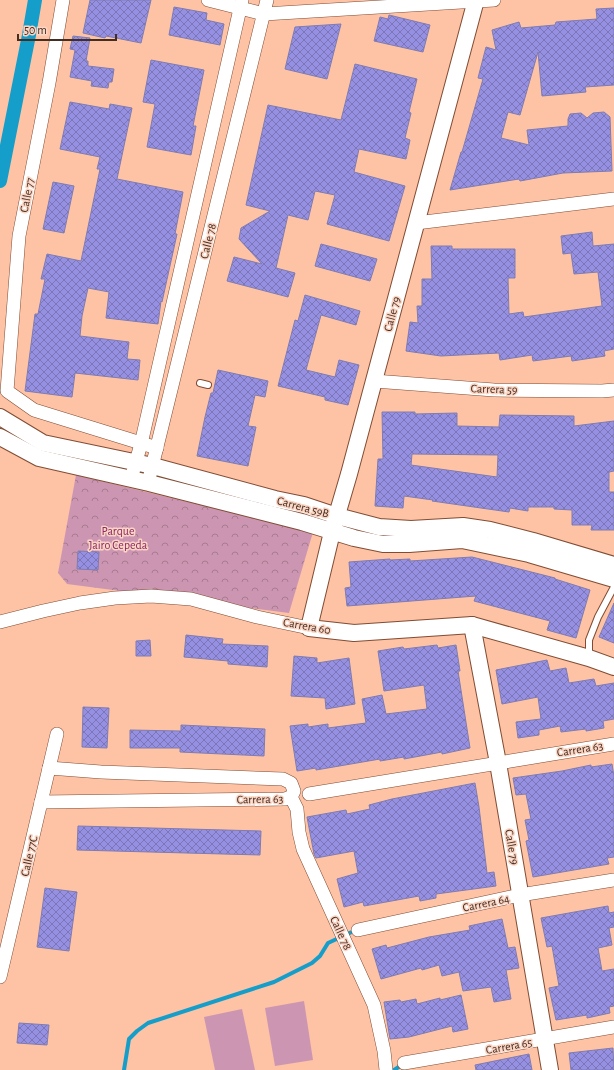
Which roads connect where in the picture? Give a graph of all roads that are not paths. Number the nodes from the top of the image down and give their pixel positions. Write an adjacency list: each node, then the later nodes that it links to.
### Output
1 (63, 0): 16 (street, Calle 77)
2 (208, 0): 6 (street)
3 (267, 0): 7 (street, Calle 78)
4 (494, 0): 5 (street)
5 (476, 1): 7 (street); 9 (street, Calle 79)
6 (241, 4): 7 (street); 16 (street, Calle 78)
7 (264, 14): 17 (street, Calle 78)
8 (614, 199): 9 (street)
9 (416, 223): 10 (street, Calle 79)
10 (374, 381): 13 (street, Carrera 59); 22 (street, Calle 79)
11 (200, 383): 12 (lane)
12 (208, 385)
13 (614, 390)
14 (0, 417): 18 (street, Carrera 59B)
15 (0, 437): 20 (street, Carrera 59B)
16 (141, 444): 17 (street); 18 (street, Calle 78)
17 (157, 448): 19 (street, Calle 78)
18 (135, 462): 19 (street, Carrera 59B); 20 (street, Calle 78)
19 (153, 466): 21 (street, Calle 78); 22 (street, Carrera 59B)
20 (131, 479): 21 (street, Carrera 59B)
21 (148, 483): 23 (street, Carrera 59B)
22 (337, 516): 23 (street, Calle 79); 24 (street, Carrera 59B)
23 (332, 532): 24 (street, Carrera 59B); 30 (street, Calle 79)
24 (531, 548): 25 (street, Carrera 59B); 26 (street, Carrera 59B)
25 (614, 565)
26 (614, 579)
27 (614, 587): 31 (lane)
28 (0, 622): 30 (street, Carrera 60)
29 (472, 625): 30 (street, Carrera 60); 31 (street, Carrera 60); 35 (street, Calle 79)
30 (309, 628)
31 (589, 658): 32 (street, Carrera 60)
32 (614, 667)
33 (57, 734): 36 (street, Calle 77C)
34 (614, 744): 35 (street, Carrera 63)
35 (498, 763): 37 (street, Carrera 63); 41 (street, Calle 79)
36 (50, 768): 38 (street, Carrera 63); 39 (street, Calle 77C)
37 (309, 794)
38 (291, 797): 39 (street, Carrera 63); 47 (street, Calle 78)
39 (41, 802): 43 (street, Calle 77C)
40 (614, 880): 41 (street, Carrera 64)
41 (520, 896): 42 (street, Carrera 64); 45 (street, Calle 79)
42 (358, 930)
43 (0, 977)
44 (614, 1027): 45 (street, Carrera 65)
45 (545, 1040): 46 (street, Carrera 65); 48 (street, Calle 79)
46 (404, 1063)
47 (386, 1070)
48 (550, 1070)

